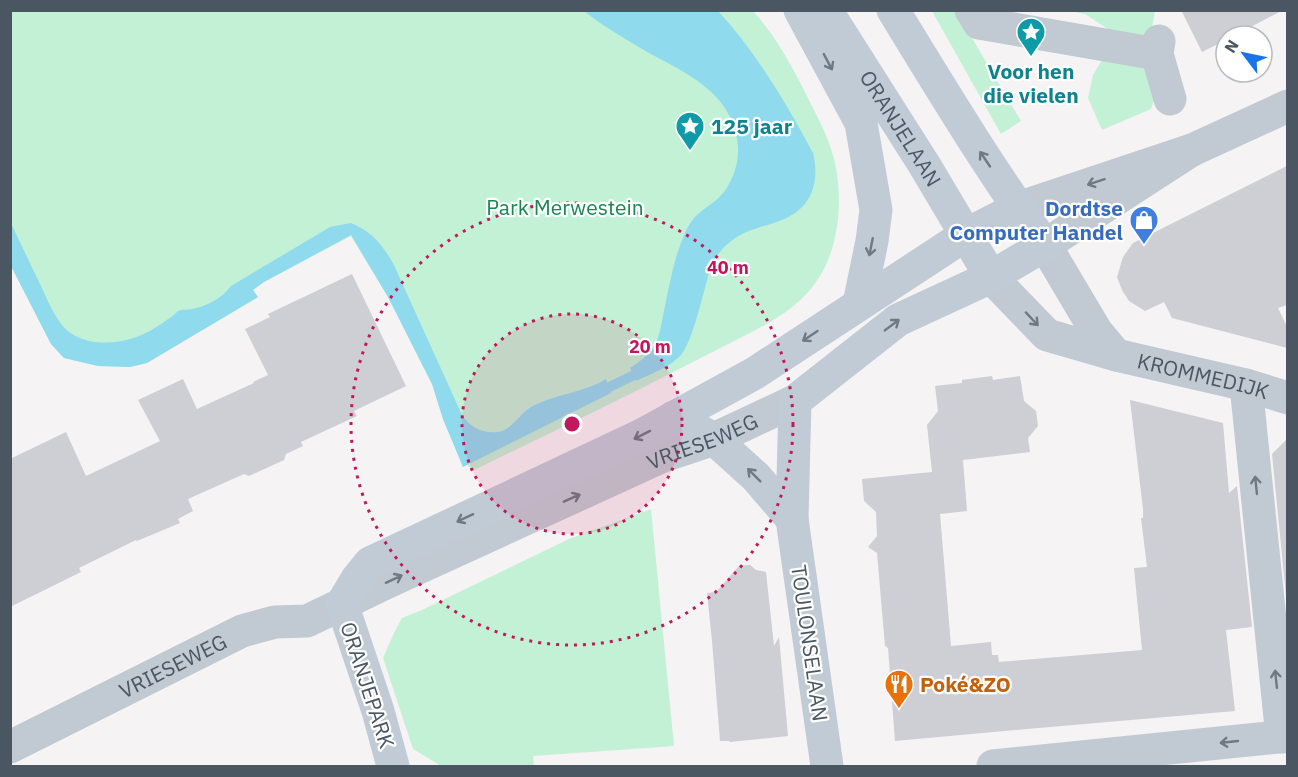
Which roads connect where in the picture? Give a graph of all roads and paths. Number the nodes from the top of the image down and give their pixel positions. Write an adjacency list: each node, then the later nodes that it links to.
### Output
1 (800, 10): 12 (main road, one-way to 12)
2 (826, 10): 9 (main road, ORANJELAAN)
3 (894, 10): 8 (main road, one-way to 3)
4 (971, 10): 5 (street)
5 (1170, 99)
6 (1287, 106): 7 (street)
7 (1192, 150): 8 (street, one-way to 8); 10 (street)
8 (1018, 208): 9 (main road, VRIESEWEG); 10 (main road)
9 (967, 234): 11 (main road, ORANJELAAN); 12 (main road, VRIESEWEG)
10 (1045, 245): 11 (main road, VRIESEWEG); 13 (street, KROMMEDIJK)
11 (992, 277): 13 (street, KROMMEDIJK, one-way to 13); 16 (main road, VRIESEWEG, one-way to 11)
12 (859, 304): 17 (main road, VRIESEWEG, one-way to 17)
13 (1116, 355): 14 (street, KROMMEDIJK)
14 (1246, 385): 15 (street, KROMMEDIJK); 21 (street, one-way to 14)
15 (1287, 398)
16 (795, 401): 18 (street, VRIESEWEG); 19 (main road, TOULONSELAAN)
17 (674, 417): 18 (main road); 20 (main road, VRIESEWEG, one-way to 20)
18 (714, 439): 19 (main road, one-way to 18); 20 (street, VRIESEWEG, one-way to 18)
19 (792, 519): 24 (main road, TOULONSELAAN)
20 (342, 604): 22 (street, VRIESEWEG); 23 (main road, ORANJEPARK)
21 (1285, 737): 25 (street, one-way to 25)
22 (10, 747)
23 (393, 766)
24 (827, 766)
25 (993, 766)

